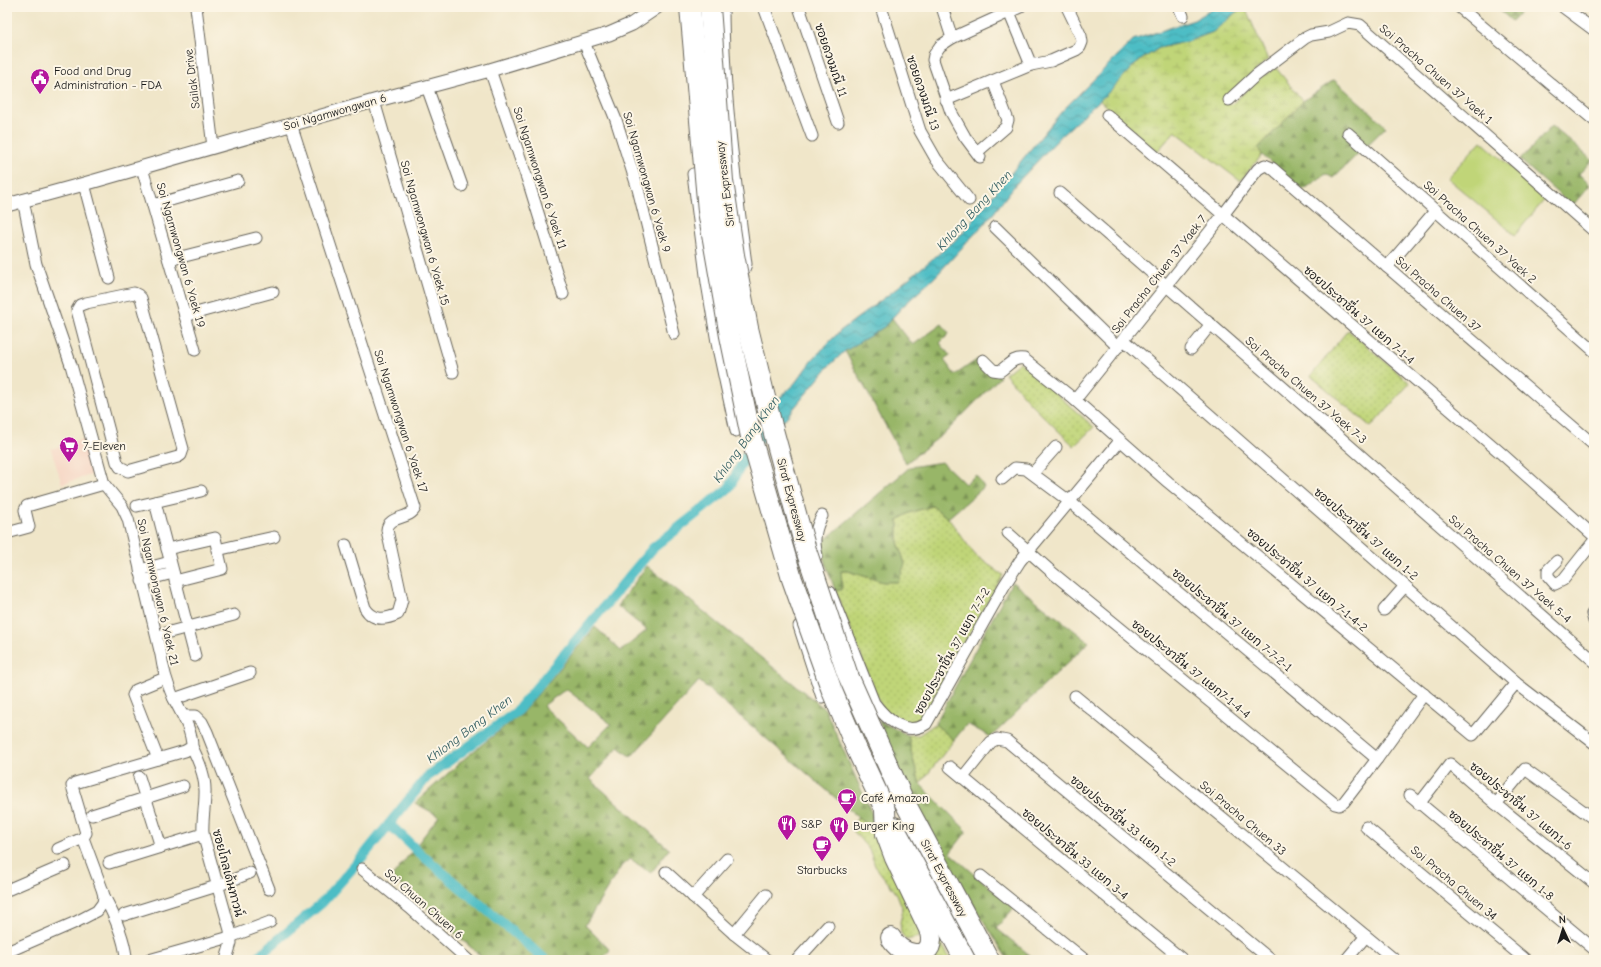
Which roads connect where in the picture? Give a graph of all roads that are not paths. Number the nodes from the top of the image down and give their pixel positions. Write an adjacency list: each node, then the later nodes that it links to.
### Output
1 (196, 7): 31 (street, Sailak Drive)
2 (657, 7): 17 (street, Soi Ngamwongwan 6)
3 (690, 7): 122 (highway, Sirat Expressway, bridge)
4 (710, 7): 147 (highway, Sirat Expressway, bridge)
5 (723, 7): 33 (street)
6 (764, 7): 30 (street)
7 (799, 7): 27 (street, ซอยดวงมณี 11)
8 (881, 7): 40 (street, ซอยดวงมณี 13)
9 (942, 7): 16 (street)
10 (1020, 7): 14 (street)
11 (1067, 7): 18 (street)
12 (1459, 7): 26 (street)
13 (1563, 7): 15 (street)
14 (1008, 10): 16 (street); 18 (street)
15 (1594, 30)
16 (952, 38): 22 (street)
17 (584, 42): 19 (street, Soi Ngamwongwan 6); 56 (street, Soi Ngamwongwan 6 Yaek 9)
18 (1031, 65): 20 (street)
19 (490, 70): 21 (street, Soi Ngamwongwan 6); 53 (street, Soi Ngamwongwan 6 Yaek 11)
20 (993, 81): 22 (street); 22 (street)
21 (427, 87): 24 (street, Soi Ngamwongwan 6); 37 (street)
22 (946, 100)
23 (1229, 100): 46 (street, Soi Pracha Chuen 37 Yaek 1)
24 (374, 101): 28 (street, Soi Ngamwongwan 6); 64 (street, Soi Ngamwongwan 6 Yaek 15)
25 (1107, 115): 44 (street, ซอยประชาชื่น 37 แยก 7-1-4)
26 (1594, 120)
27 (838, 122)
28 (291, 124): 31 (street, Soi Ngamwongwan 6); 85 (street, Soi Ngamwongwan 6 Yaek 17)
29 (1348, 133): 43 (street, Soi Pracha Chuen 37 Yaek 2)
30 (812, 136)
31 (213, 148): 34 (street, Soi Ngamwongwan 6)
32 (1265, 165): 44 (street, Soi Pracha Chuen 37 Yaek 7); 49 (street, Soi Pracha Chuen 37)
33 (734, 166): 66 (street); 67 (street)
34 (142, 168): 36 (street, Soi Ngamwongwan 6); 42 (street, Soi Ngamwongwan 6 Yaek 19)
35 (238, 181): 42 (street)
36 (84, 184): 39 (street, Soi Ngamwongwan 6); 50 (street)
37 (462, 186)
38 (1060, 193): 51 (street, Soi Pracha Chuen 37 Yaek 7-3)
39 (23, 200): 41 (street, Soi Ngamwongwan 6); 63 (street, Soi Ngamwongwan 6 Yaek 21)
40 (969, 200)
41 (7, 205)
42 (153, 205): 48 (street, Soi Ngamwongwan 6 Yaek 19)
43 (1436, 210): 49 (street); 60 (street, Soi Pracha Chuen 37 Yaek 2)
44 (1223, 215): 51 (street, Soi Pracha Chuen 37 Yaek 7); 82 (street, ซอยประชาชื่น 37 แยก 7-1-4)
45 (995, 227): 57 (street, ซอยประชาชื่น 37 แยก 1-2)
46 (1594, 231)
47 (256, 238): 48 (street)
48 (169, 260): 54 (street, Soi Ngamwongwan 6 Yaek 19)
49 (1387, 268): 69 (street, Soi Pracha Chuen 37)
50 (109, 278)
51 (1167, 286): 55 (street, Soi Pracha Chuen 37 Yaek 7-3); 57 (street, Soi Pracha Chuen 37 Yaek 7)
52 (273, 292): 54 (street)
53 (564, 294)
54 (185, 316): 59 (street, Soi Ngamwongwan 6 Yaek 19)
55 (1211, 324): 58 (street); 78 (street, Soi Pracha Chuen 37 Yaek 7-3)
56 (674, 334)
57 (1121, 343): 65 (street, Soi Pracha Chuen 37 Yaek 7); 93 (street, ซอยประชาชื่น 37 แยก 1-2)
58 (1191, 349)
59 (195, 350)
60 (1594, 351)
61 (89, 359): 61 (street); 63 (street)
62 (983, 360): 65 (street, ซอยประชาชื่น 37 แยก 7-1-4-2)
63 (71, 365): 73 (street, Soi Ngamwongwan 6 Yaek 21)
64 (453, 372)
65 (1075, 400): 68 (street, ซอยประชาชื่น 37 แยก 7-1-4-2)
66 (754, 410)
67 (736, 431)
68 (1120, 441): 75 (street, ซอยประชาชื่น 37 แยก 7-7-2); 105 (street, ซอยประชาชื่น 37 แยก 7-1-4-2)
69 (1594, 445)
70 (1056, 447): 71 (street)
71 (1033, 473): 72 (street); 75 (street, ซอยประชาชื่น 37 แยก 7-7-2-1)
72 (1002, 479)
73 (104, 484): 80 (street); 92 (street, Soi Ngamwongwan 6 Yaek 21)
74 (201, 490): 76 (street)
75 (1069, 501): 89 (street, ซอยประชาชื่น 37 แยก 7-7-2); 113 (street, ซอยประชาชื่น 37 แยก 7-7-2-1)
76 (155, 502): 77 (street); 87 (street)
77 (137, 506)
78 (1427, 514): 101 (street, Soi Pracha Chuen 37 Yaek 5-4)
79 (822, 516): 86 (street, ซอยประชาชื่น 37 แยก 7-7-2)
80 (7, 533)
81 (1008, 533): 89 (street, ซอยประชาชื่น 37 แยก7-1-4-4)
82 (1594, 536)
83 (274, 537): 88 (street)
84 (1594, 541): 90 (street)
85 (346, 545)
86 (814, 545): 89 (street, ซอยประชาชื่น 37 แยก 7-7-2); 107 (street)
87 (167, 549): 88 (street); 91 (street)
88 (217, 550): 91 (street)
89 (1029, 551): 113 (street, ซอยประชาชื่น 37 แยก7-1-4-4)
90 (1557, 561)
91 (173, 572): 92 (street); 98 (street)
92 (141, 575): 103 (street, Soi Ngamwongwan 6 Yaek 21)
93 (1405, 586): 94 (street); 104 (street, ซอยประชาชื่น 37 แยก 1-2)
94 (1384, 610)
95 (1594, 612): 97 (street)
96 (234, 615): 98 (street)
97 (1594, 621)
98 (187, 626): 99 (street); 100 (street)
99 (166, 633)
100 (196, 656)
101 (1594, 661)
102 (250, 674): 108 (street)
103 (165, 678): 108 (street, Soi Ngamwongwan 6 Yaek 21); 112 (street)
104 (1516, 683): 105 (street, ซอยประชาชื่น 37 แยก 7-1-4-2); 110 (street, ซอยประชาชื่น 37 แยก 1-2)
105 (1424, 694): 113 (street)
106 (1075, 696): 149 (street, Soi Pracha Chuen 33)
107 (822, 697)
108 (174, 699): 109 (street, Soi Ngamwongwan 6 Yaek 21)
109 (184, 716): 111 (street, Soi Ngamwongwan 6 Yaek 21); 139 (street)
110 (1594, 743)
111 (192, 746): 112 (street); 126 (street, ซอยโกลเด้นทาวน์)
112 (158, 759): 127 (street)
113 (1377, 759)
114 (950, 767): 116 (street, ซอยประชาชื่น 33 แยก 3-4)
115 (139, 777): 119 (street)
116 (962, 777): 164 (street, ซอยประชาชื่น 33 แยก 3-4); 165 (street, ซอยประชาชื่น 33 แยก 1-2)
117 (183, 786): 119 (street)
118 (1410, 795): 120 (street, ซอยประชาชื่น 37 แยก 1-8)
119 (146, 797): 123 (street); 128 (street)
120 (1419, 804): 121 (street, ซอยประชาชื่น 37 แยก1-6); 153 (street, ซอยประชาชื่น 37 แยก 1-8)
121 (1496, 804): 124 (street); 137 (street, ซอยประชาชื่น 37 แยก1-6)
122 (884, 807): 151 (highway); 160 (highway, Sirat Expressway)
123 (92, 814)
124 (1594, 819)
125 (1366, 827): 168 (street, Soi Pracha Chuen 34)
126 (203, 834): 128 (street); 138 (street, ซอยโกลเด้นทาวน์)
127 (83, 838): 129 (street); 142 (street)
128 (161, 847): 131 (street)
129 (58, 849)
130 (727, 859): 143 (street)
131 (109, 863)
132 (65, 865): 140 (street)
133 (362, 869): 157 (street, Soi Chuan Chuen 6)
134 (666, 872): 143 (street)
135 (250, 873): 138 (street)
136 (981, 876): 163 (street)
137 (1594, 883)
138 (217, 886): 144 (street); 150 (street, ซอยโกลเด้นทาวน์)
139 (269, 889)
140 (7, 890)
141 (766, 895): 148 (street)
142 (104, 896): 152 (street); 154 (street)
143 (693, 897): 148 (street)
144 (124, 915)
145 (270, 922): 150 (street)
146 (828, 926): 159 (street)
147 (973, 932): 161 (highway, Sirat Expressway); 162 (highway)
148 (734, 934): 158 (street)
149 (1366, 936): 166 (street); 167 (street, Soi Pracha Chuen 33)
150 (230, 937): 155 (street); 156 (street, ซอยโกลเด้นทาวน์)
151 (891, 938)
152 (8, 948)
153 (1594, 949)
154 (123, 960)
155 (149, 960)
156 (226, 960)
157 (468, 960)
158 (767, 960)
159 (797, 960)
160 (964, 960)
161 (989, 960)
162 (995, 960)
163 (1085, 960)
164 (1183, 960)
165 (1271, 960)
166 (1346, 960)
167 (1395, 960)
168 (1526, 960)

